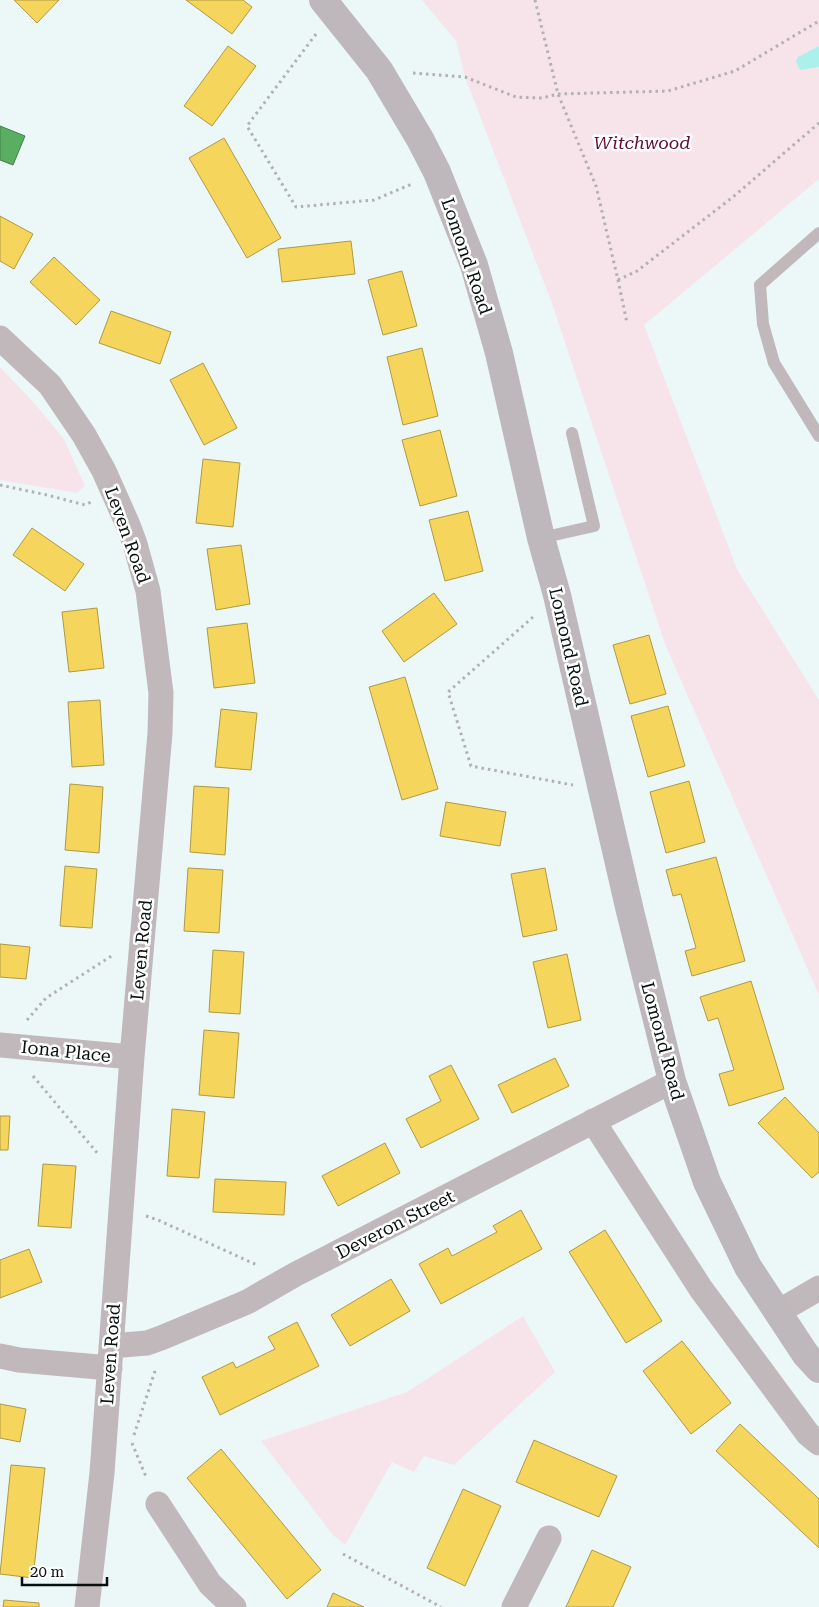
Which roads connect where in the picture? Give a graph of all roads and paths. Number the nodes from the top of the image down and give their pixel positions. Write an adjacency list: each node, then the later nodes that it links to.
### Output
1 (535, 0): 5 (path)
2 (328, 6): 4 (street, Lomond Road); 7 (path)
3 (819, 21): 5 (path)
4 (379, 70): 5 (path); 16 (street, Lomond Road)
5 (558, 94): 9 (path)
6 (819, 123): 9 (path)
7 (408, 185)
8 (819, 233): 13 (lane)
9 (618, 280): 10 (path)
10 (626, 323)
11 (0, 338): 15 (street, Leven Road)
12 (572, 433): 16 (lane)
13 (819, 436)
14 (0, 485): 15 (path)
15 (112, 489): 20 (street, Leven Road)
16 (541, 538): 17 (street, Lomond Road)
17 (557, 595): 18 (street, Lomond Road); 18 (path)
18 (602, 791): 21 (street, Lomond Road)
19 (0, 1044): 20 (street, Iona Place)
20 (132, 1058): 29 (street, Leven Road)
21 (672, 1081): 22 (street, Deveron Street); 26 (street, Lomond Road)
22 (593, 1121): 24 (street, Deveron Street); 31 (street)
23 (158, 1220): 24 (path)
24 (296, 1274): 27 (street, Deveron Street)
25 (819, 1288): 26 (street)
26 (778, 1312): 30 (street, Lomond Road)
27 (154, 1340): 29 (street, Deveron Street); 32 (path)
28 (0, 1356): 29 (street, Deveron Street)
29 (110, 1357): 35 (street, Leven Road)
30 (819, 1369)
31 (819, 1444)
32 (158, 1504): 36 (street)
33 (549, 1538): 38 (street)
34 (343, 1554): 37 (path)
35 (87, 1607)
36 (234, 1607)
37 (441, 1607)
38 (514, 1607)

